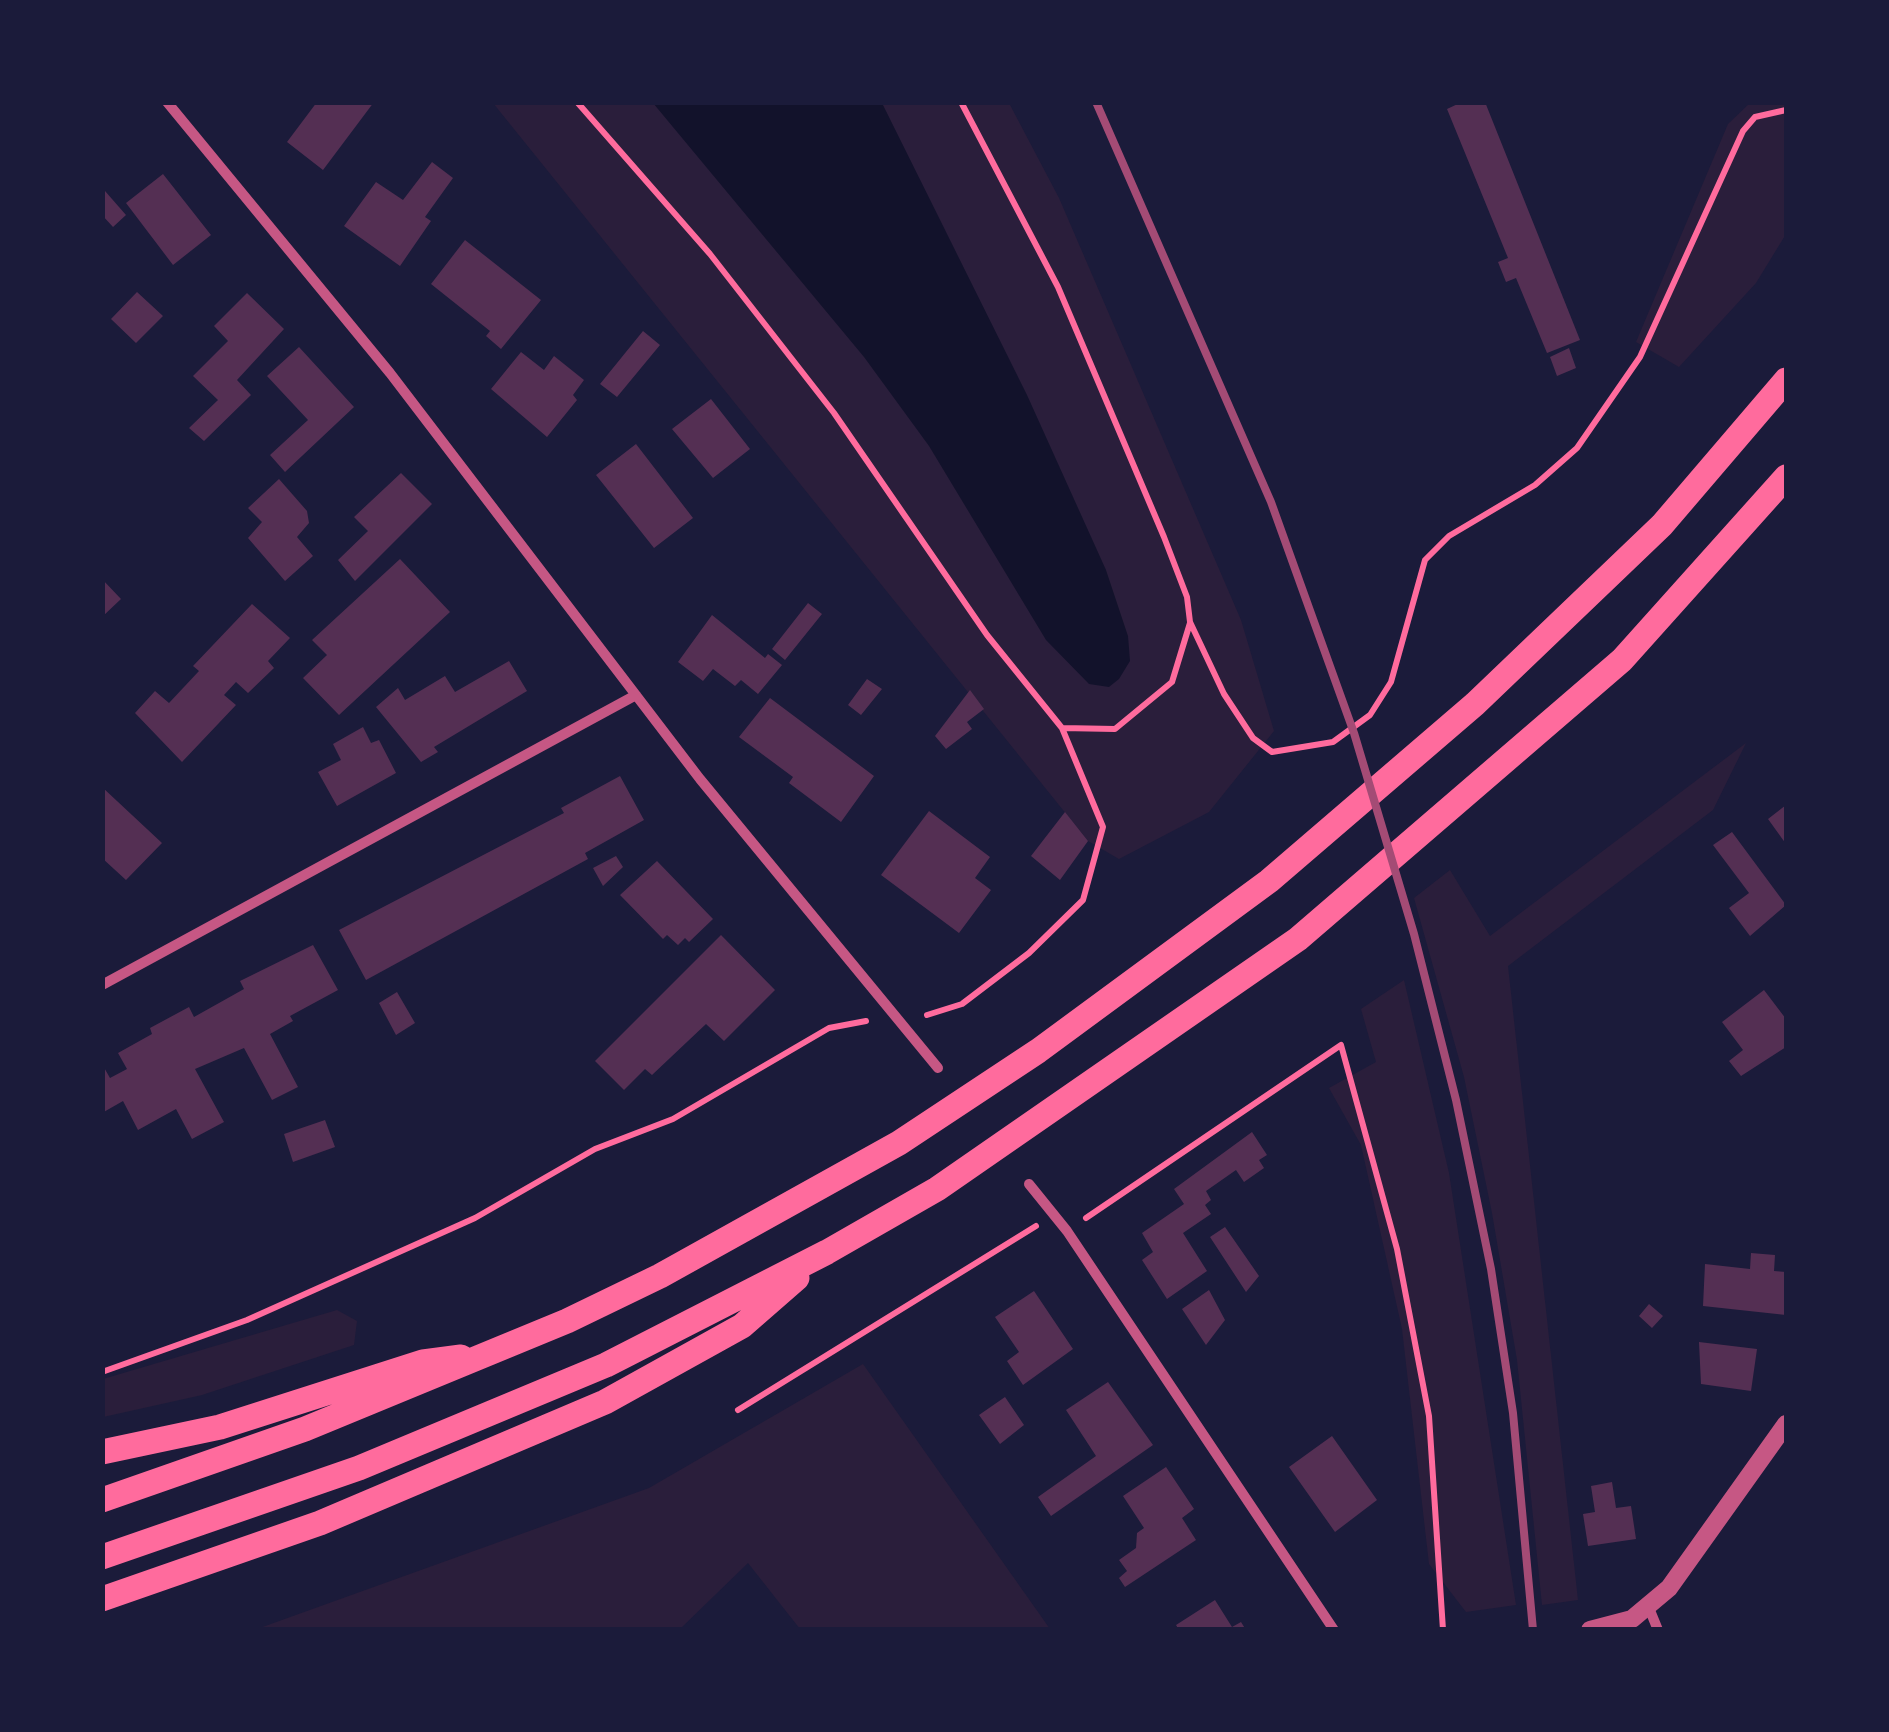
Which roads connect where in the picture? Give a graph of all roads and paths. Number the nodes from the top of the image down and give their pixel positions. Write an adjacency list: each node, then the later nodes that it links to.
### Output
1 (167, 102): 8 (street)
2 (577, 102): 9 (path)
3 (960, 102): 7 (path)
4 (1786, 110): 7 (path)
5 (1786, 380): 17 (main road)
6 (1786, 476): 16 (main road)
7 (1190, 622): 9 (path)
8 (636, 696): 10 (street); 11 (street)
9 (1062, 728): 11 (path)
10 (102, 985)
11 (902, 1022): 12 (street); 18 (path)
12 (938, 1068)
13 (1029, 1184): 14 (street)
14 (1053, 1214): 15 (street); 19 (path)
15 (1067, 1231): 26 (street); 27 (path)
16 (827, 1252): 23 (main road); 24 (main road)
17 (501, 1352): 21 (main road); 22 (main road)
18 (102, 1372)
19 (738, 1410)
20 (1786, 1424): 25 (street)
21 (102, 1452)
22 (102, 1500)
23 (102, 1556)
24 (102, 1598)
25 (1649, 1608): 28 (street); 29 (street)
26 (1334, 1630)
27 (1443, 1630)
28 (1590, 1630)
29 (1658, 1630)

